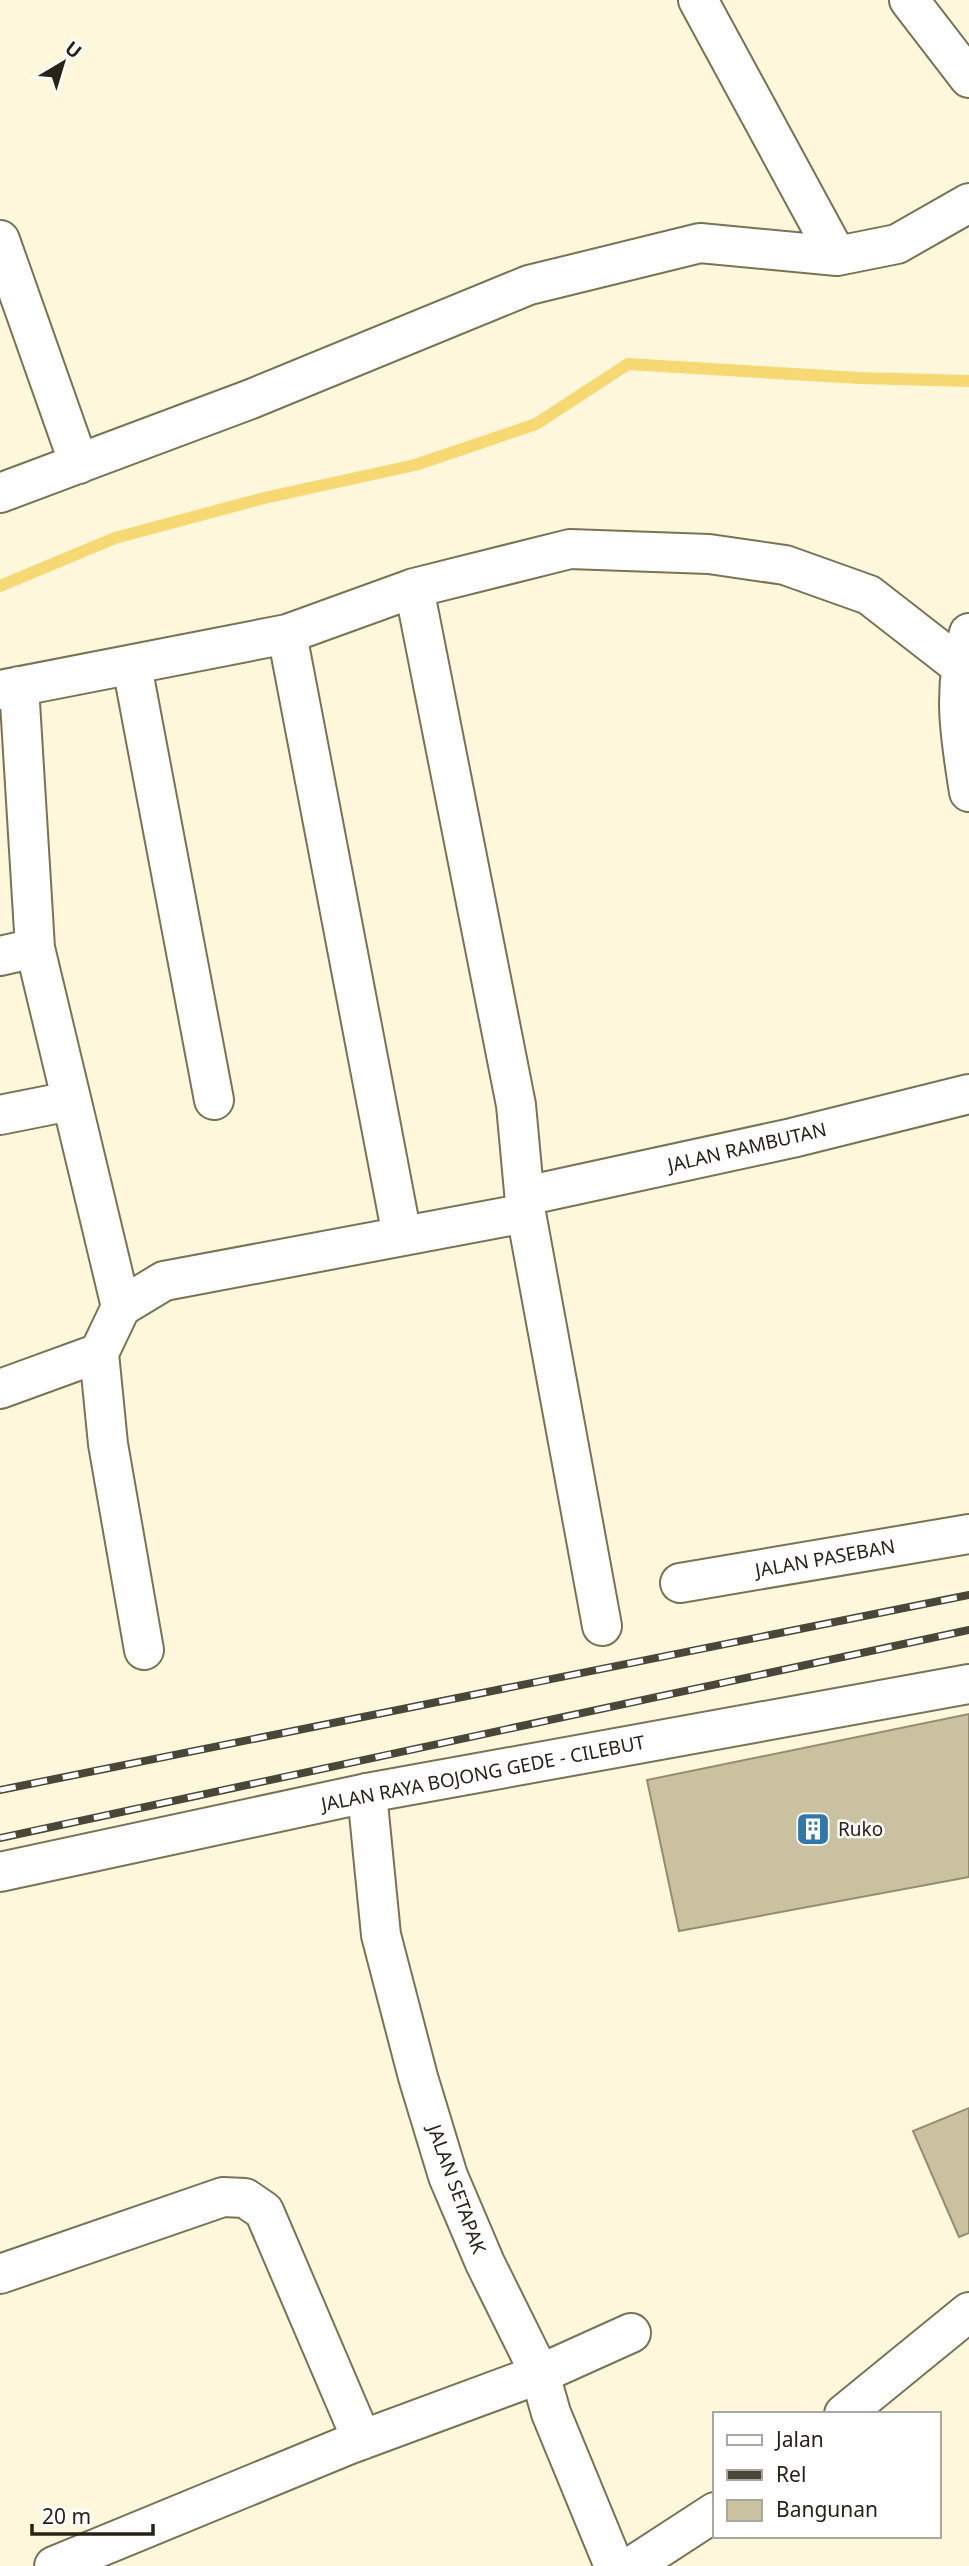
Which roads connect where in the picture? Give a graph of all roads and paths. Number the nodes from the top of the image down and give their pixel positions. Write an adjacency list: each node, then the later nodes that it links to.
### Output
1 (698, 0): 6 (street)
2 (909, 0): 3 (street)
3 (969, 78)
4 (969, 203): 6 (street)
5 (0, 240): 7 (street)
6 (837, 256): 7 (street)
7 (79, 464): 8 (street)
8 (0, 493)
9 (414, 588): 10 (street); 11 (street); 21 (street)
10 (287, 634): 12 (street); 22 (street)
11 (964, 649): 14 (street)
12 (132, 666): 13 (street); 18 (street)
13 (10, 688): 16 (street)
14 (964, 731): 15 (street)
15 (969, 792)
16 (18, 952): 19 (street)
17 (969, 1094): 21 (street, JALAN RAMBUTAN)
18 (214, 1100)
19 (70, 1101): 20 (street); 23 (street)
20 (0, 1115)
21 (525, 1205): 22 (street, JALAN RAMBUTAN); 28 (street)
22 (401, 1236): 23 (street, JALAN RAMBUTAN)
23 (121, 1307): 24 (street)
24 (99, 1353): 25 (street); 29 (street)
25 (0, 1389)
26 (969, 1534): 27 (street, JALAN PASEBAN)
27 (680, 1583)
28 (602, 1626)
29 (144, 1650)
30 (969, 1684): 31 (street, JALAN RAYA BOJONG GEDE - CILEBUT)
31 (367, 1793): 32 (street, JALAN RAYA BOJONG GEDE - CILEBUT); 36 (street, JALAN SETAPAK)
32 (0, 1872)
33 (0, 2274): 38 (street)
34 (969, 2312): 37 (street)
35 (631, 2333): 36 (street)
36 (540, 2374): 38 (street); 41 (street, JALAN SETAPAK)
37 (846, 2412)
38 (362, 2440): 40 (street)
39 (713, 2513): 42 (street)
40 (54, 2566)
41 (614, 2566)
42 (632, 2566)

